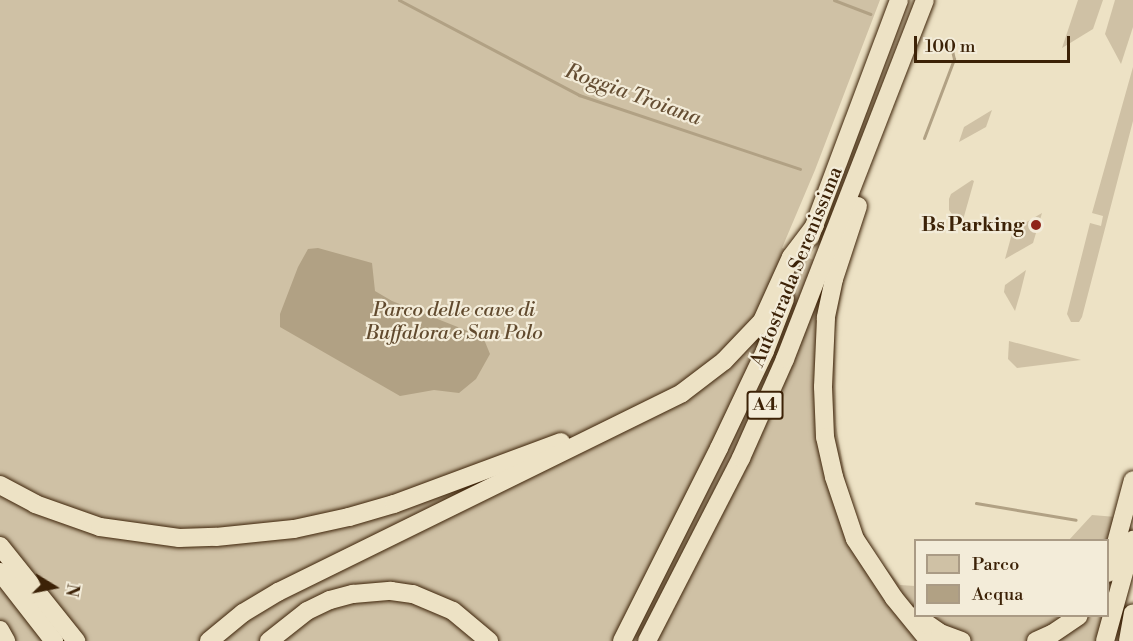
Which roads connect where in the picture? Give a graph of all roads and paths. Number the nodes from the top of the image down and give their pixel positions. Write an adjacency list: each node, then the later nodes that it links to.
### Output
1 (899, 0): 4 (highway, Autostrada Serenissima / A4)
2 (925, 0): 3 (highway, Autostrada Serenissima / A4)
3 (865, 160): 12 (highway); 25 (highway, Autostrada Serenissima / A4)
4 (815, 225): 5 (highway); 24 (highway, Autostrada Serenissima / A4)
5 (609, 428): 7 (highway); 21 (highway)
6 (1133, 480): 10 (highway)
7 (0, 485)
8 (1133, 540): 29 (highway)
9 (0, 546): 20 (highway)
10 (1109, 566)
11 (0, 572): 19 (highway)
12 (894, 598): 14 (highway); 26 (highway)
13 (1133, 613): 30 (highway)
14 (914, 614)
15 (918, 617): 27 (highway)
16 (1076, 617): 28 (highway)
17 (0, 630): 18 (highway)
18 (6, 641)
19 (54, 641)
20 (76, 641)
21 (209, 641)
22 (269, 641): 23 (highway)
23 (489, 641)
24 (622, 641)
25 (647, 641)
26 (929, 641)
27 (962, 641)
28 (1036, 641)
29 (1105, 641)
30 (1128, 641)

